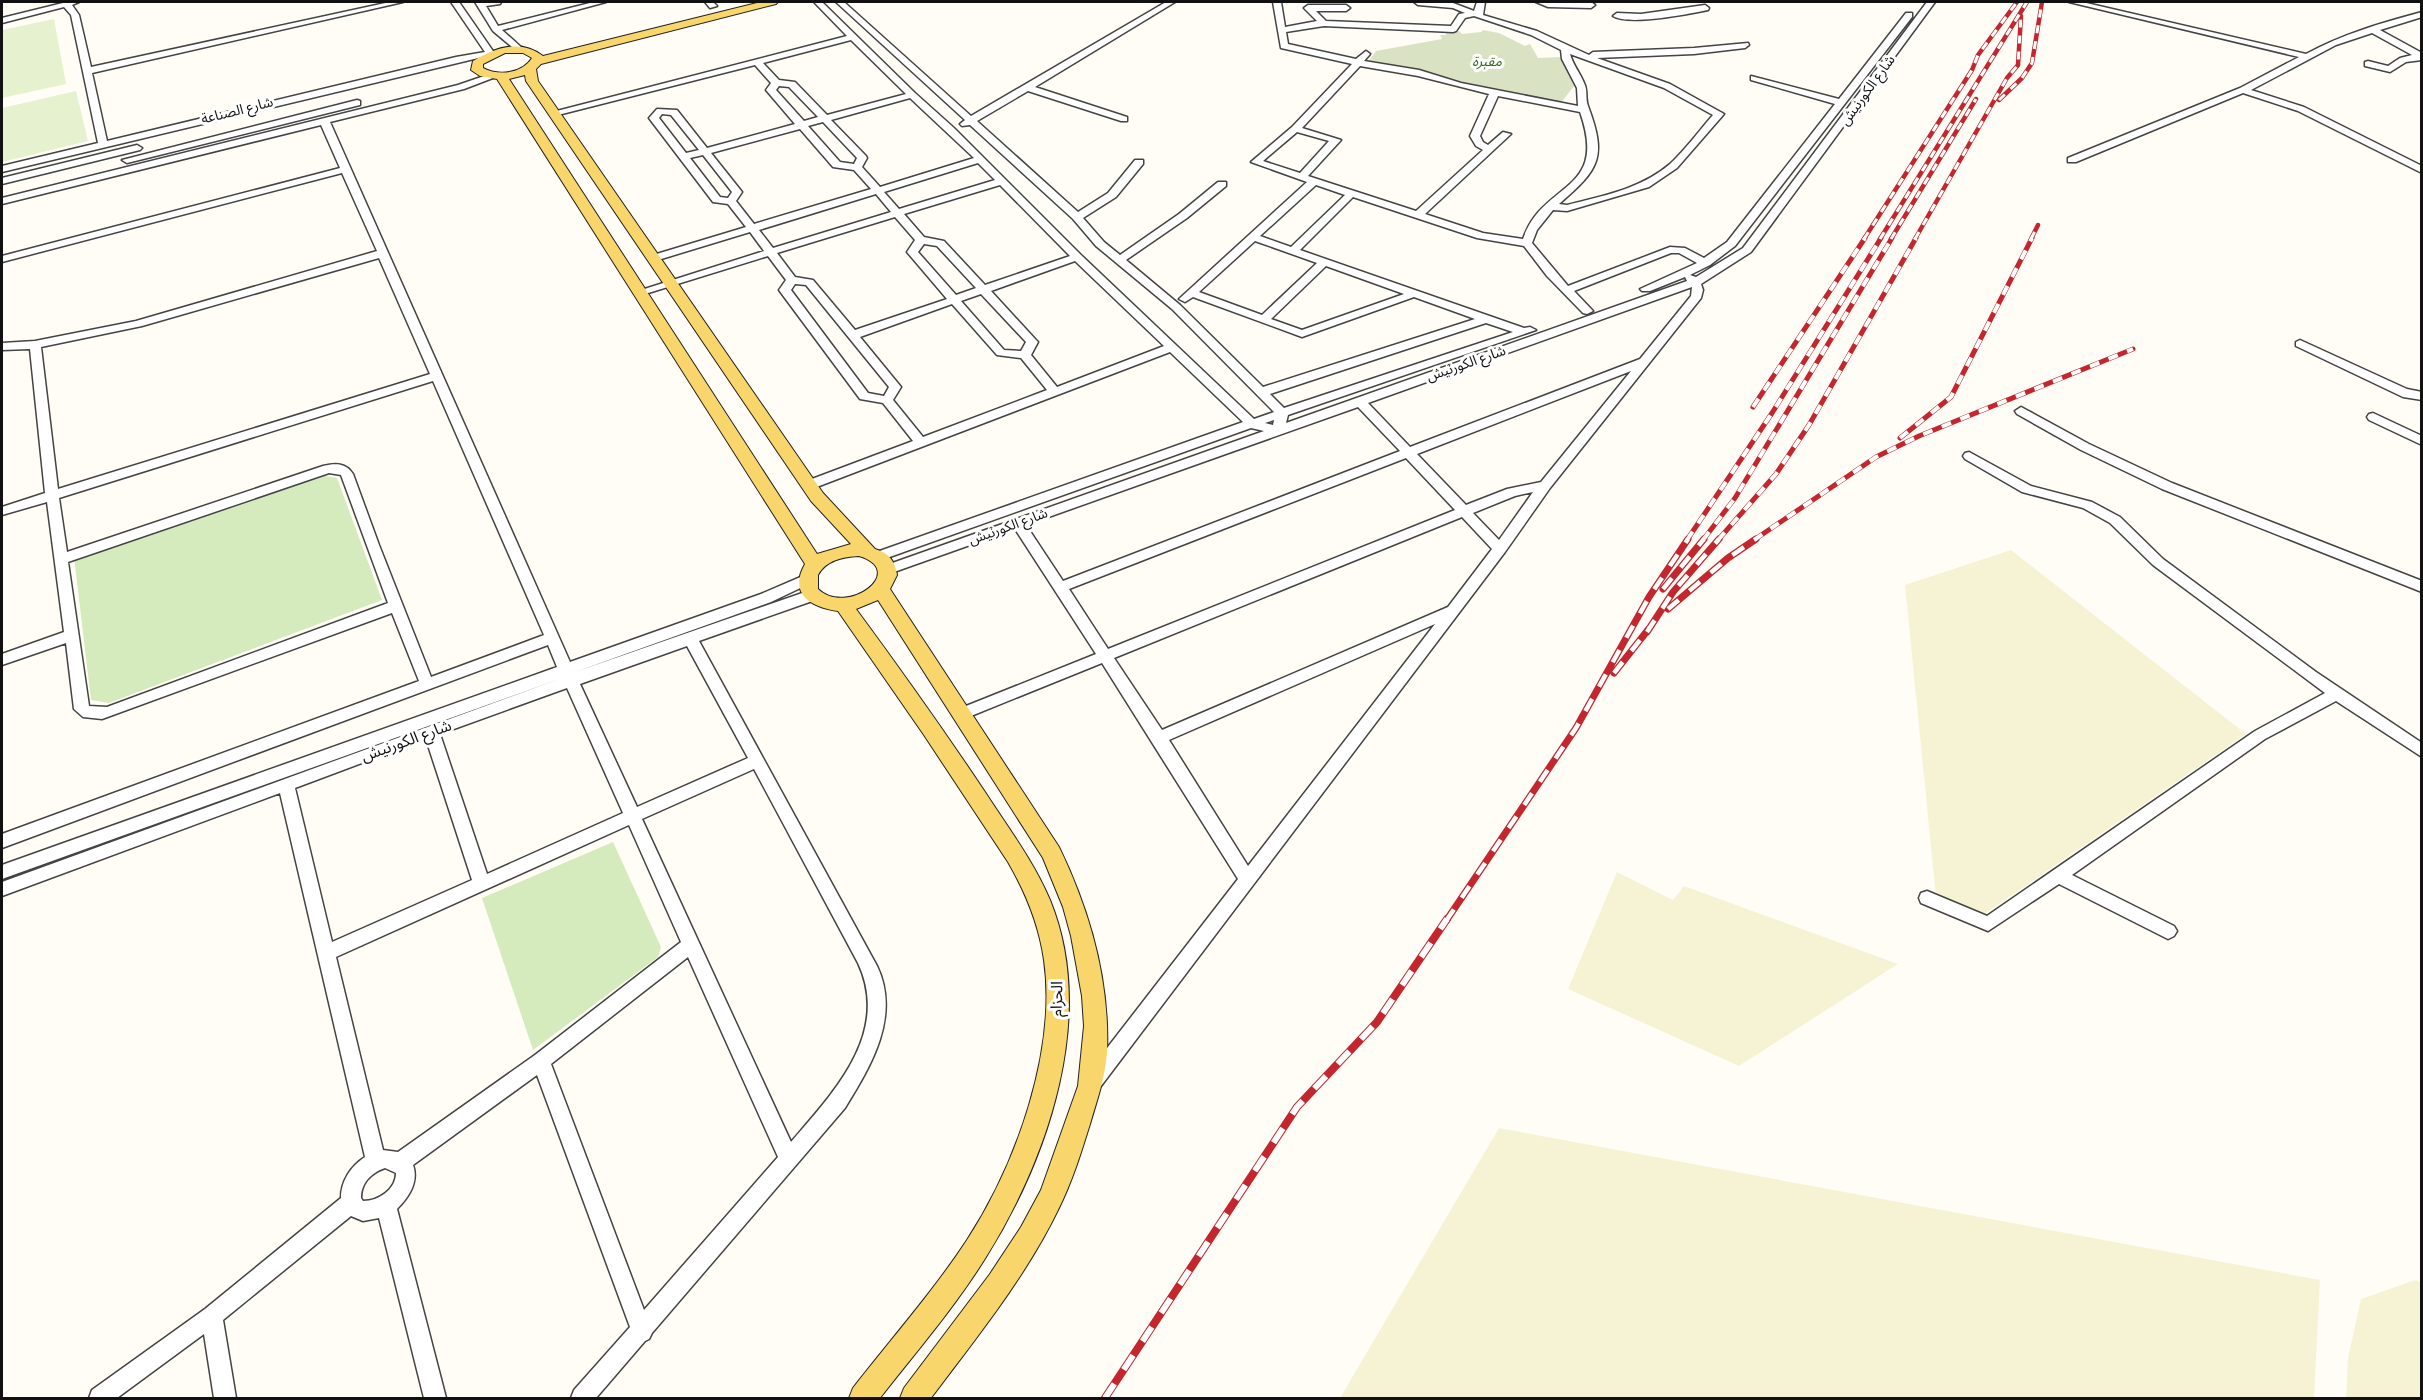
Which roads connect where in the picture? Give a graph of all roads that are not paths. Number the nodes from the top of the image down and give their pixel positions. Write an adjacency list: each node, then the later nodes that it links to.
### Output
1 (399, 2): 46 (street)
2 (455, 2): 36 (street)
3 (497, 2): 20 (street)
4 (595, 2): 29 (street)
5 (734, 2): 21 (main road)
6 (772, 2): 41 (main road)
7 (818, 2): 32 (street)
8 (840, 2): 61 (street)
9 (1171, 2): 50 (street)
10 (1277, 2): 30 (street)
11 (1418, 2): 12 (street)
12 (1430, 2): 24 (street)
13 (1481, 2): 24 (street)
14 (1540, 2): 22 (street)
15 (1698, 2): 26 (street)
16 (1921, 2): 55 (street, شارع الكورنيش)
17 (1931, 2): 104 (street, شارع الكورنيش)
18 (2073, 2): 40 (street)
19 (71, 3): 27 (street); 46 (street)
20 (479, 3): 29 (street)
21 (711, 4): 41 (main road)
22 (1591, 6)
23 (1346, 8): 28 (street)
24 (1475, 13): 28 (street); 35 (street)
25 (2421, 15): 31 (street)
26 (1617, 16)
27 (2, 21)
28 (1324, 23): 30 (street)
29 (496, 29): 34 (street)
30 (1281, 30): 43 (street)
31 (2371, 30): 39 (street); 40 (street)
32 (853, 37): 42 (street); 53 (street)
33 (1745, 45): 38 (street)
34 (518, 49): 36 (main road); 41 (main road)
35 (1565, 49): 38 (street); 56 (street)
36 (491, 54): 45 (main road); 66 (street)
37 (1366, 54): 43 (street)
38 (1583, 56): 87 (street)
39 (2421, 56): 44 (street)
40 (2304, 57): 51 (street)
41 (533, 60): 47 (main road); 57 (main road)
42 (758, 62): 49 (street); 54 (street)
43 (1358, 63): 52 (street); 63 (street)
44 (2368, 64)
45 (479, 68): 47 (main road); 78 (street, شارع الصناعة); 82 (street)
46 (87, 70): 66 (street)
47 (497, 76): 60 (street); 109 (main road)
48 (1754, 78): 55 (street)
49 (776, 83): 58 (street); 62 (street)
50 (1026, 87): 59 (street); 61 (street)
51 (2243, 90): 71 (street); 76 (street)
52 (1495, 92): 56 (street); 67 (street)
53 (912, 95): 58 (street); 64 (street)
54 (653, 100): 57 (street); 68 (street); 69 (street)
55 (1842, 104): 103 (street, شارع الكورنيش)
56 (1585, 110): 87 (street)
57 (555, 113): 98 (main road)
58 (825, 119): 62 (street); 73 (street)
59 (1124, 119)
60 (325, 122): 75 (street); 85 (street)
61 (972, 122): 64 (street); 90 (street)
62 (802, 125): 68 (street); 73 (street)
63 (1295, 129): 77 (street); 77 (street)
64 (951, 130): 70 (street)
65 (1506, 134): 67 (street)
66 (103, 145): 74 (street)
67 (1490, 149): 89 (street)
68 (706, 151): 69 (street); 86 (street)
69 (684, 157): 86 (street)
70 (980, 160): 79 (street); 83 (street)
71 (2072, 160)
72 (1138, 162): 90 (street)
73 (857, 166): 83 (street)
74 (2, 169)
75 (346, 169): 97 (street); 100 (street)
76 (2421, 170)
77 (1301, 178): 80 (street)
78 (2, 181)
79 (1001, 182): 88 (street); 99 (street)
80 (1313, 182): 84 (street); 92 (street)
81 (1222, 184): 101 (street)
82 (2, 190)
83 (878, 190): 88 (street); 91 (street)
84 (1351, 194): 89 (street); 96 (street)
85 (2, 201)
86 (732, 201): 91 (street)
87 (1551, 207): 94 (street)
88 (898, 213): 93 (street); 95 (street)
89 (1418, 215): 94 (street)
90 (1077, 217): 101 (street)
91 (753, 228): 95 (street); 98 (street)
92 (1253, 237): 96 (street); 110 (street)
93 (921, 240): 107 (street); 112 (street)
94 (1527, 243): 108 (street)
95 (771, 252): 105 (street); 106 (street)
96 (1292, 252): 102 (street)
97 (383, 253): 120 (street); 125 (street)
98 (654, 258): 106 (main road)
99 (1077, 258): 107 (street); 122 (street)
100 (2, 259)
101 (1119, 260): 113 (street)
102 (1323, 263): 111 (street); 116 (street)
103 (1706, 263): 104 (street, شارع الكورنيش); 108 (street)
104 (1690, 278): 114 (street, شارع الكورنيش); 124 (street); 130 (street, شارع الكورنيش)
105 (792, 280): 118 (street); 129 (street)
106 (670, 283): 109 (street); 140 (main road)
107 (983, 290): 112 (street); 123 (street)
108 (1567, 290): 114 (street)
109 (641, 292): 149 (main road)
110 (1192, 293): 113 (street); 116 (street)
111 (1413, 294): 115 (street); 116 (street)
112 (954, 300): 118 (street); 123 (street)
113 (1176, 307): 127 (street)
114 (1587, 310): 117 (street, شارع الكورنيش)
115 (1486, 319): 117 (street); 127 (street)
116 (1263, 320)
117 (1524, 332): 132 (street, شارع الكورنيش)
118 (853, 335): 129 (street)
119 (2300, 344): 128 (street)
120 (35, 345): 121 (street); 142 (street)
121 (2, 346)
122 (1173, 347): 126 (street); 134 (street)
123 (1025, 355): 126 (street)
124 (1644, 362): 138 (street); 141 (street)
125 (438, 375): 142 (street); 156 (street)
126 (1055, 392): 137 (street)
127 (1262, 392): 132 (street)
128 (2421, 396)
129 (887, 400): 137 (street)
130 (1359, 401): 135 (street, شارع الكورنيش); 138 (street)
131 (2021, 411): 151 (street)
132 (1282, 413): 134 (street, شارع الكورنيش); 135 (street)
133 (2373, 417): 136 (street)
134 (1253, 424): 135 (street); 148 (street, شارع الكورنيش)
135 (1278, 430): 145 (street, شارع الكورنيش)
136 (2421, 441)
137 (921, 443): 140 (street)
138 (1408, 453): 144 (street); 150 (street)
139 (1969, 456): 162 (street)
140 (809, 485): 148 (main road)
141 (1545, 485): 144 (street); 146 (street)
142 (52, 494): 143 (street); 147 (street)
143 (2, 511)
144 (1464, 512): 146 (street); 158 (street)
145 (1018, 523): 148 (street, شارع الكورنيش); 150 (street)
146 (1500, 549): 154 (street)
147 (61, 560): 152 (street); 155 (street)
148 (879, 566): 149 (main road); 153 (main road); 163 (main road)
149 (812, 580): 153 (main road); 157 (street, شارع الكورنيش); 160 (street, شارع الكورنيش)
150 (1060, 587): 158 (street)
151 (2421, 587)
152 (396, 606): 155 (street); 161 (street)
153 (844, 606): 193 (main road, الحزام)
154 (1453, 610): 165 (street); 173 (street)
155 (72, 635): 159 (street)
156 (552, 638): 160 (street); 161 (street)
157 (691, 640): 160 (street, شارع الكورنيش); 167 (street)
158 (1105, 656): 163 (street); 165 (street)
159 (2, 660)
160 (568, 675): 164 (street, شارع الكورنيش); 169 (street); 171 (street, شارع الكورنيش)
161 (427, 684): 170 (street)
162 (2336, 694): 166 (street); 172 (street)
163 (961, 714): 181 (main road)
164 (431, 731): 168 (street, شارع الكورنيش); 174 (street)
165 (1159, 738): 173 (street)
166 (2421, 751)
167 (758, 760): 169 (street); 182 (street)
168 (285, 784): 175 (street, شارع الكورنيش); 179 (street)
169 (632, 817): 174 (street); 178 (street)
170 (2, 841)
171 (2, 872)
172 (2056, 875): 176 (street); 177 (street)
173 (1247, 879): 181 (street)
174 (482, 884): 179 (street)
175 (2, 890)
176 (1927, 898)
177 (2168, 930)
178 (691, 945): 180 (street); 182 (street)
179 (326, 954): 183 (street)
180 (541, 1061): 184 (street); 188 (street)
181 (1091, 1084): 194 (main road)
182 (789, 1159): 188 (street)
183 (376, 1161): 184 (street); 185 (street)
184 (401, 1162): 186 (street)
185 (352, 1202): 186 (street); 187 (street)
186 (386, 1206): 191 (street)
187 (212, 1316): 189 (street); 190 (street)
188 (642, 1332): 192 (street)
189 (100, 1398)
190 (225, 1398)
191 (435, 1398)
192 (582, 1398)
193 (862, 1398)
194 (914, 1398)

